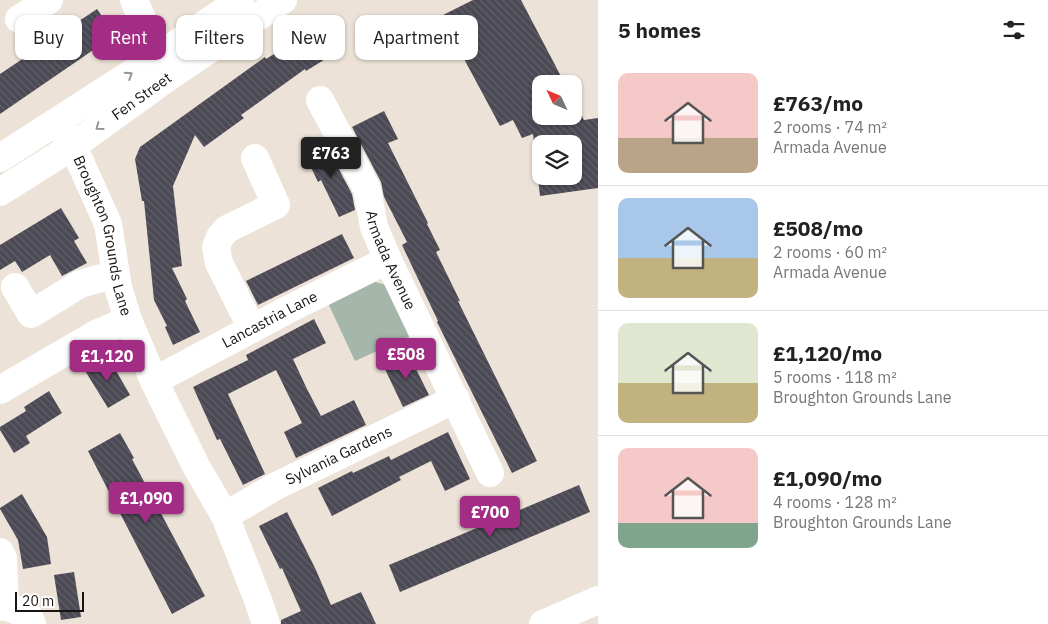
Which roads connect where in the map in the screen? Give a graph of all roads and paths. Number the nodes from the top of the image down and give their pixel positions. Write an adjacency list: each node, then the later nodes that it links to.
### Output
1 (49, 0): 5 (street)
2 (134, 0): 6 (street)
3 (240, 0): 6 (street, Fen Street)
4 (283, 0): 6 (street, Fen Street)
5 (25, 15)
6 (167, 64): 8 (street, Fen Street, one-way to 6); 9 (street, Fen Street, one-way to 9)
7 (320, 100): 13 (street, Armada Avenue)
8 (57, 122): 9 (street, Broughton Grounds Lane); 10 (street, Fen Street)
9 (73, 146): 12 (street, Fen Street); 14 (street, Broughton Grounds Lane)
10 (0, 158)
11 (255, 158): 17 (street)
12 (0, 192)
13 (388, 260): 17 (street, Lancastria Lane); 20 (street, Armada Avenue)
14 (116, 274): 15 (street); 16 (street, Broughton Grounds Lane)
15 (15, 287)
16 (128, 320): 18 (street, Broughton Grounds Lane); 19 (street)
17 (252, 329): 18 (street, Lancastria Lane)
18 (154, 381): 22 (street, Broughton Grounds Lane)
19 (0, 390)
20 (456, 399): 21 (street, Armada Avenue); 22 (street, Sylvania Gardens)
21 (490, 473)
22 (225, 516): 28 (street, Broughton Grounds Lane)
23 (0, 552): 25 (street)
24 (598, 600): 26 (street)
25 (2, 606): 27 (street)
26 (573, 618): 29 (street)
27 (32, 624)
28 (266, 624)
29 (543, 624)

